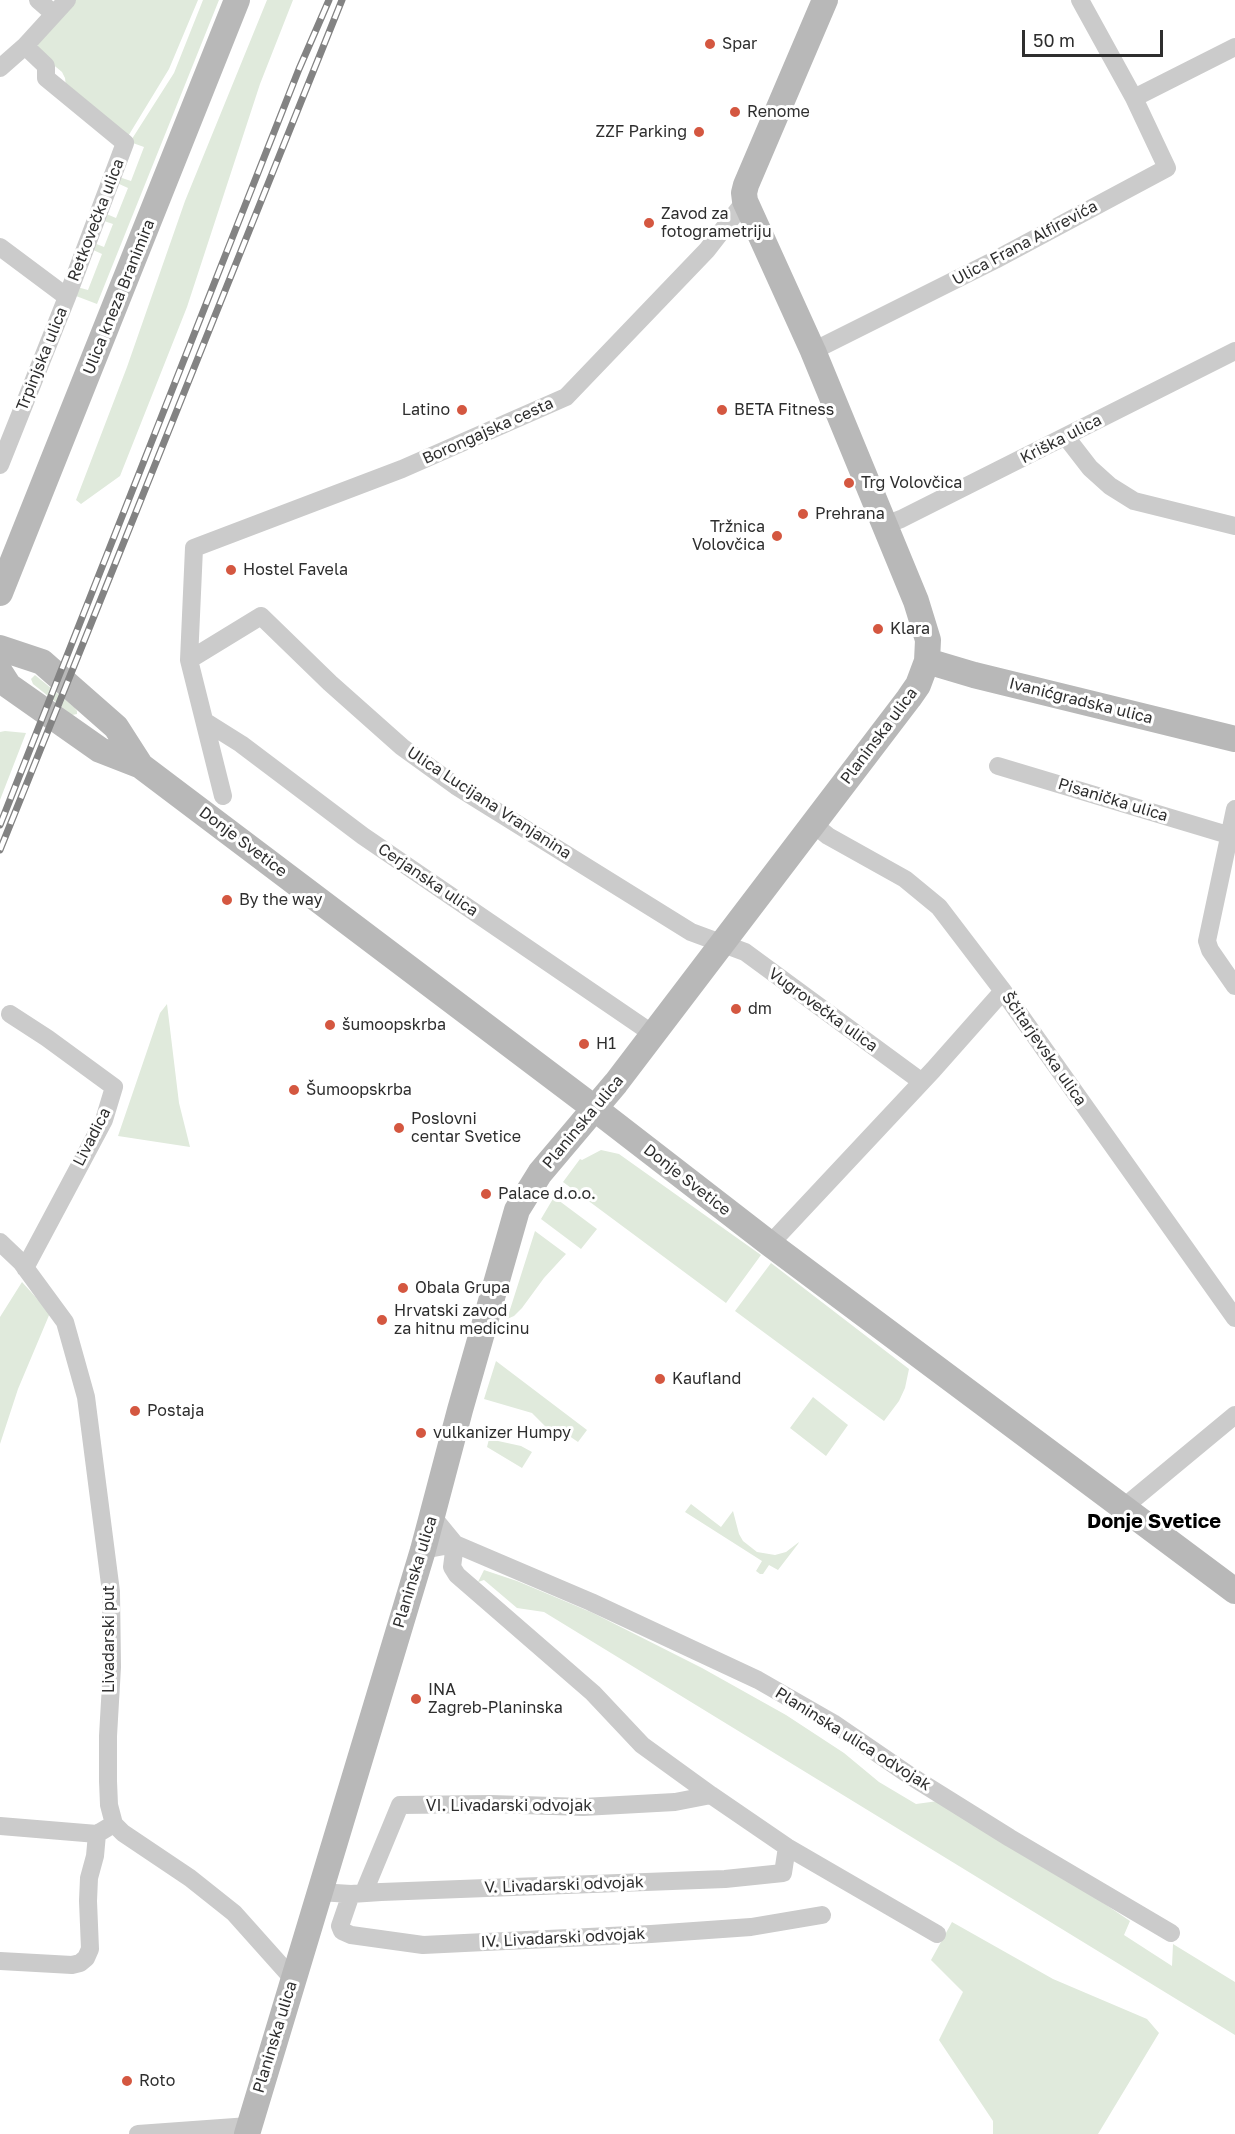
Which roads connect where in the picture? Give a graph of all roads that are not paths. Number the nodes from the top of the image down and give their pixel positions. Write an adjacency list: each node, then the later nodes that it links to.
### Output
1 (38, 0): 6 (street)
2 (67, 0): 6 (street)
3 (237, 0): 20 (street, Ulica kneza Branimira)
4 (825, 0): 11 (street, Borongajska cesta)
5 (1080, 0): 10 (street, Ulica Frana Alfirevića)
6 (54, 14): 7 (street)
7 (25, 46): 9 (street); 13 (street, Retkovečka ulica)
8 (1235, 47): 10 (street)
9 (0, 68)
10 (1134, 98): 14 (street, Ulica Frana Alfirevića)
11 (745, 201): 14 (street, Planinska ulica); 22 (street, Borongajska cesta)
12 (0, 247): 13 (street, Trpinjska ulica)
13 (67, 297): 17 (street, Trpinjska ulica)
14 (813, 351): 18 (street, Planinska ulica)
15 (1235, 351): 16 (street, Kriška ulica)
16 (1066, 437): 18 (street, Kriška ulica); 19 (street)
17 (0, 465)
18 (885, 525): 23 (street, Planinska ulica)
19 (1235, 526)
20 (0, 593)
21 (0, 648): 27 (street, Donje Svetice)
22 (189, 660): 25 (street, Borongajska cesta); 33 (street, Ulica Lucijana Vranjanina)
23 (927, 661): 26 (street, Ivanićgradska ulica); 31 (street, Planinska ulica)
24 (0, 672): 27 (street, Donje Svetice)
25 (206, 722): 29 (street, Borongajska cesta); 37 (street, Cerjanska ulica)
26 (1235, 739)
27 (141, 765): 39 (street, Donje Svetice)
28 (998, 766): 32 (street, Pisanička ulica)
29 (223, 796)
30 (1235, 809): 32 (street)
31 (812, 823): 33 (street, Planinska ulica); 35 (street, Ščitarjevska ulica)
32 (1228, 835): 34 (street)
33 (722, 944): 37 (street, Planinska ulica); 38 (street, Vugrovečka ulica)
34 (1235, 986)
35 (1003, 991): 38 (street); 43 (street, Ščitarjevska ulica)
36 (10, 1014): 42 (street, Livadica)
37 (652, 1034): 39 (street, Planinska ulica)
38 (922, 1082): 41 (street)
39 (594, 1108): 41 (street, Donje Svetice); 46 (street, Planinska ulica)
40 (0, 1242): 42 (street, Livadarski put)
41 (770, 1244): 45 (street, Donje Svetice)
42 (25, 1268): 51 (street, Livadarski put)
43 (1235, 1318)
44 (1235, 1415): 45 (street)
45 (1124, 1507): 49 (street, Donje Svetice)
46 (432, 1516): 47 (street, Planinska ulica odvojak); 48 (street, Planinska ulica)
47 (455, 1544): 48 (street); 50 (street); 58 (street, Planinska ulica odvojak)
48 (423, 1550): 55 (street, Planinska ulica)
49 (1235, 1591)
50 (711, 1795): 54 (street); 56 (street, VI. Livadarski odvojak)
51 (114, 1824): 53 (street); 61 (street)
52 (0, 1826): 53 (street)
53 (97, 1834): 60 (street)
54 (787, 1847): 56 (street, V. Livadarski odvojak); 59 (street)
55 (319, 1892): 56 (street, V. Livadarski odvojak); 61 (street, Planinska ulica)
56 (358, 1893): 57 (street, IV. Livadarski odvojak)
57 (822, 1915)
58 (1171, 1933)
59 (937, 1934)
60 (0, 1961)
61 (293, 1979): 62 (street, Planinska ulica)
62 (248, 2130): 63 (street)
63 (138, 2134)

